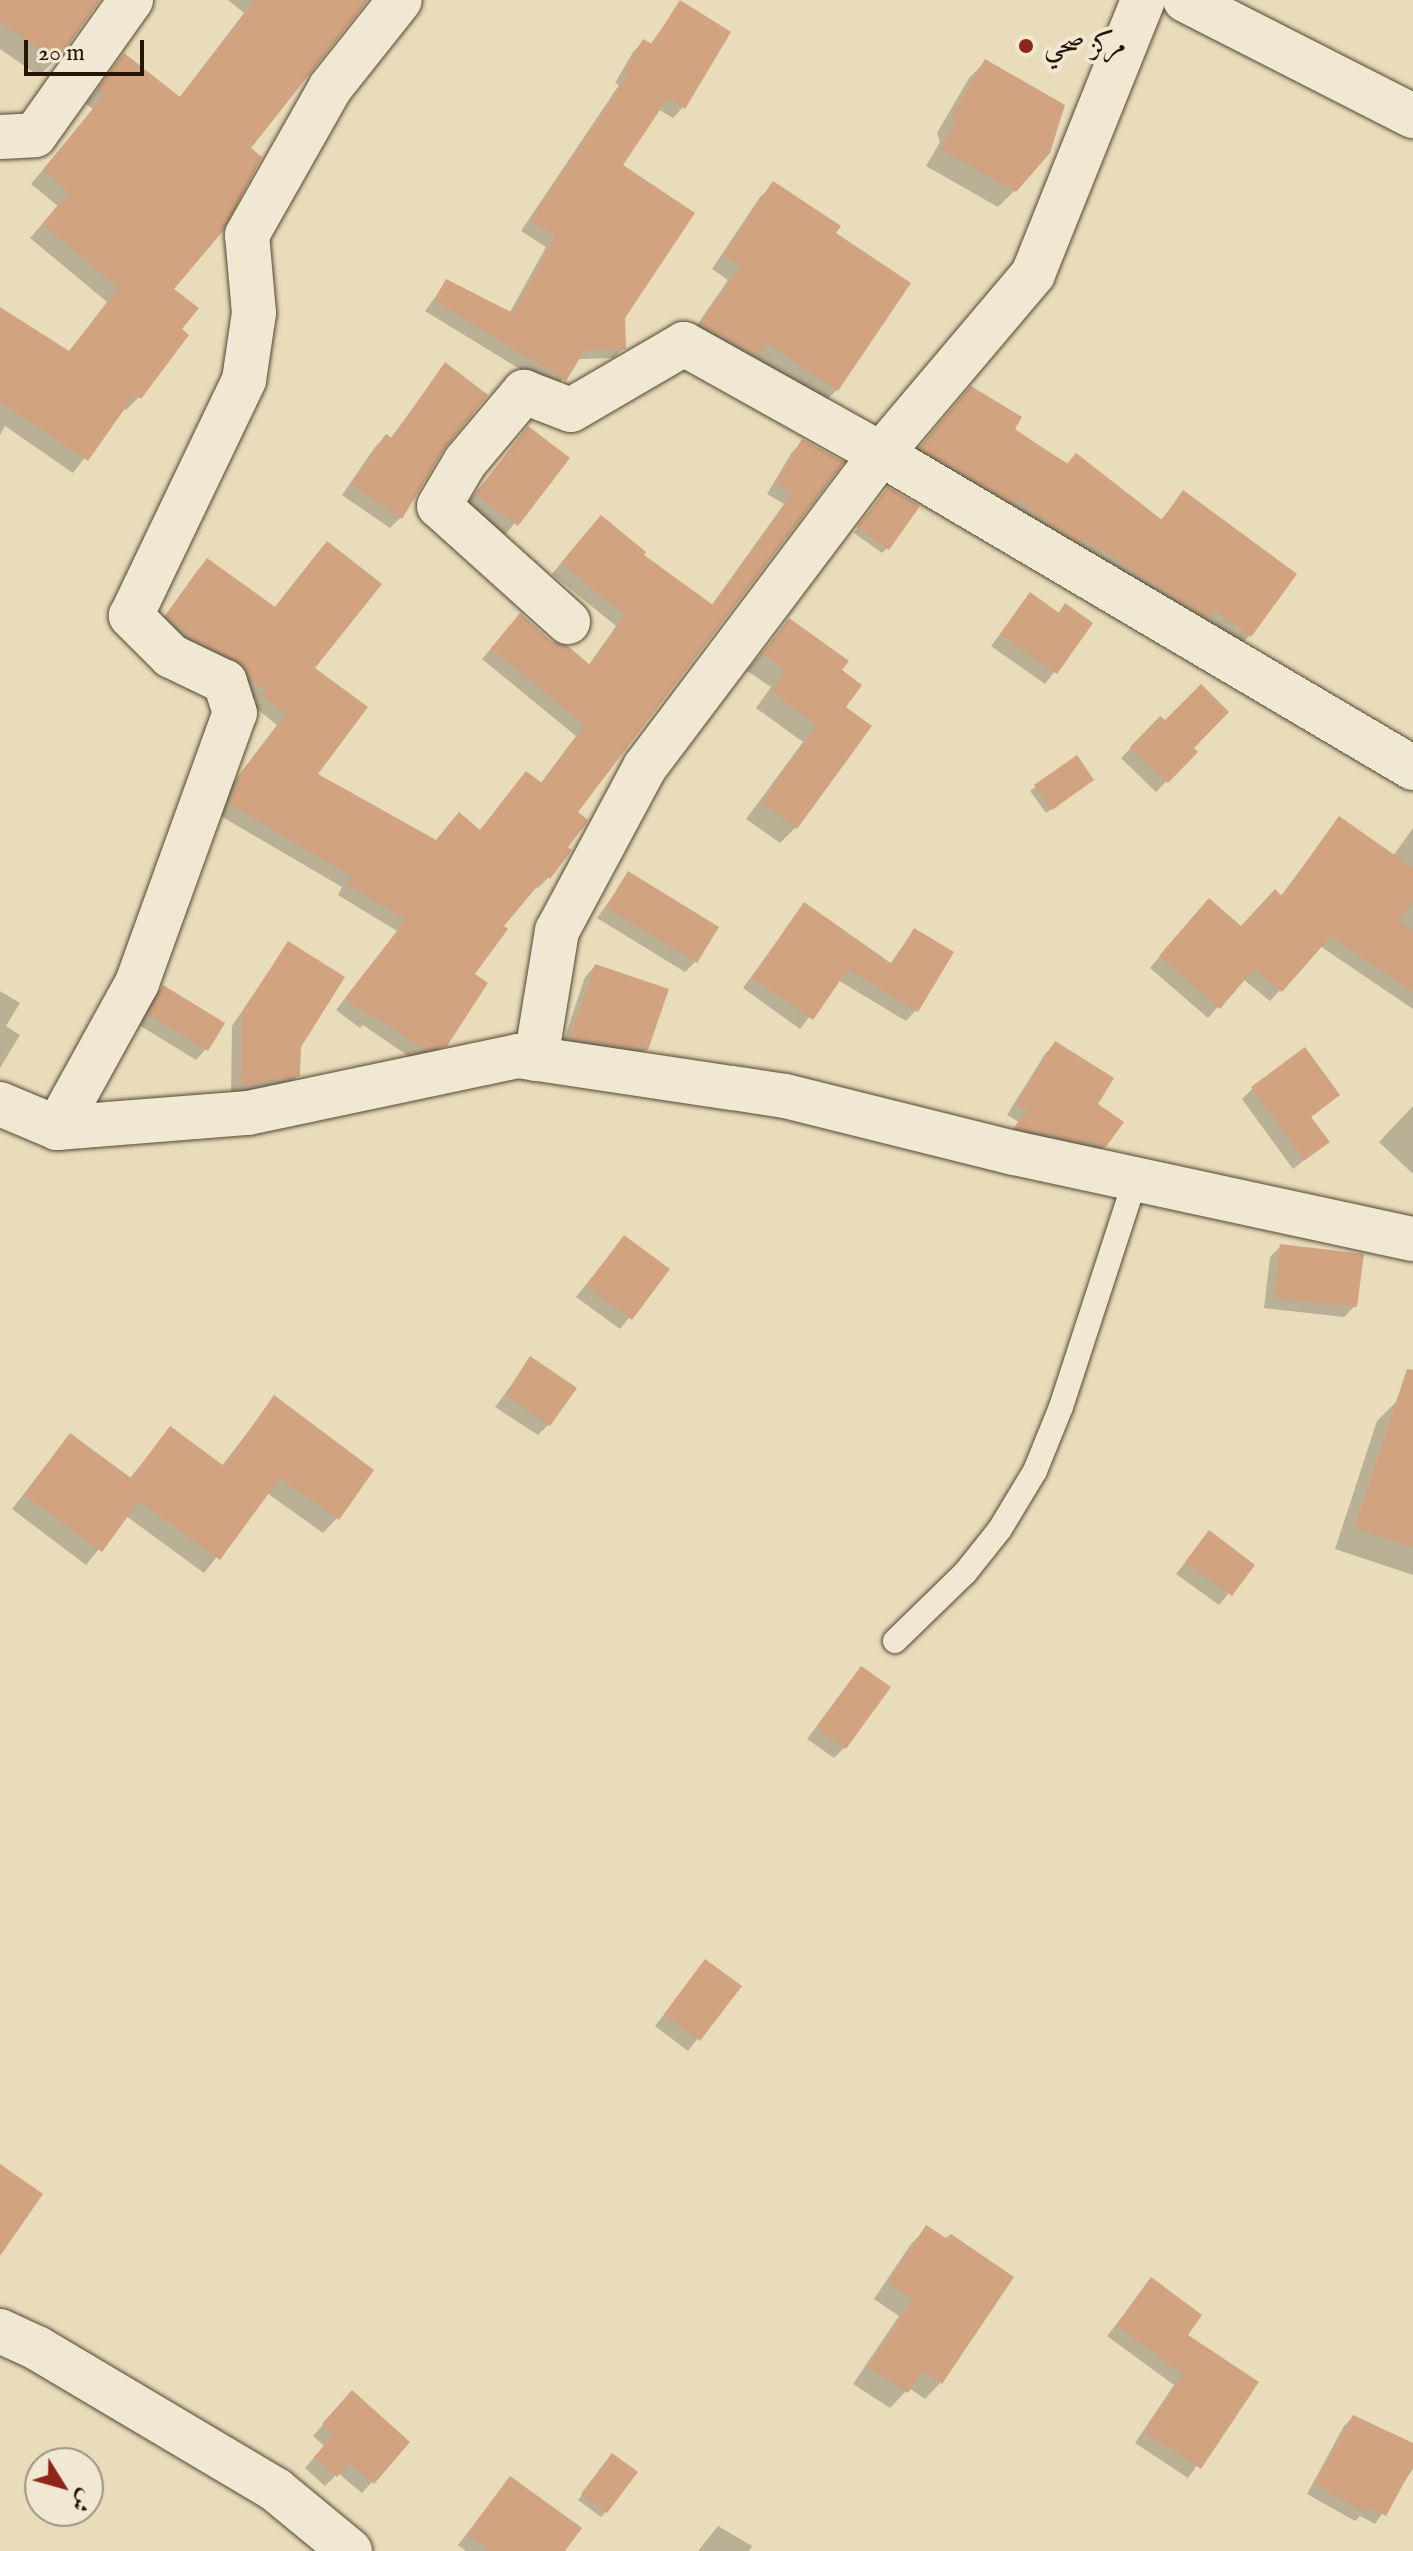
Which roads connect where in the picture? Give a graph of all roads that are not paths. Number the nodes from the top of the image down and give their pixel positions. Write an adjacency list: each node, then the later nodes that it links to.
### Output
1 (131, 0): 6 (street)
2 (400, 0): 12 (street)
3 (1143, 0): 7 (street)
4 (1185, 0): 5 (street)
5 (1413, 116)
6 (0, 137)
7 (881, 454): 8 (street); 9 (street); 10 (street)
8 (568, 622)
9 (1413, 768)
10 (536, 1059): 12 (street); 13 (street)
11 (0, 1104): 12 (street)
12 (57, 1128)
13 (1135, 1180): 14 (street); 15 (lane)
14 (1413, 1239)
15 (895, 1641)
16 (0, 2331): 17 (street)
17 (350, 2551)

